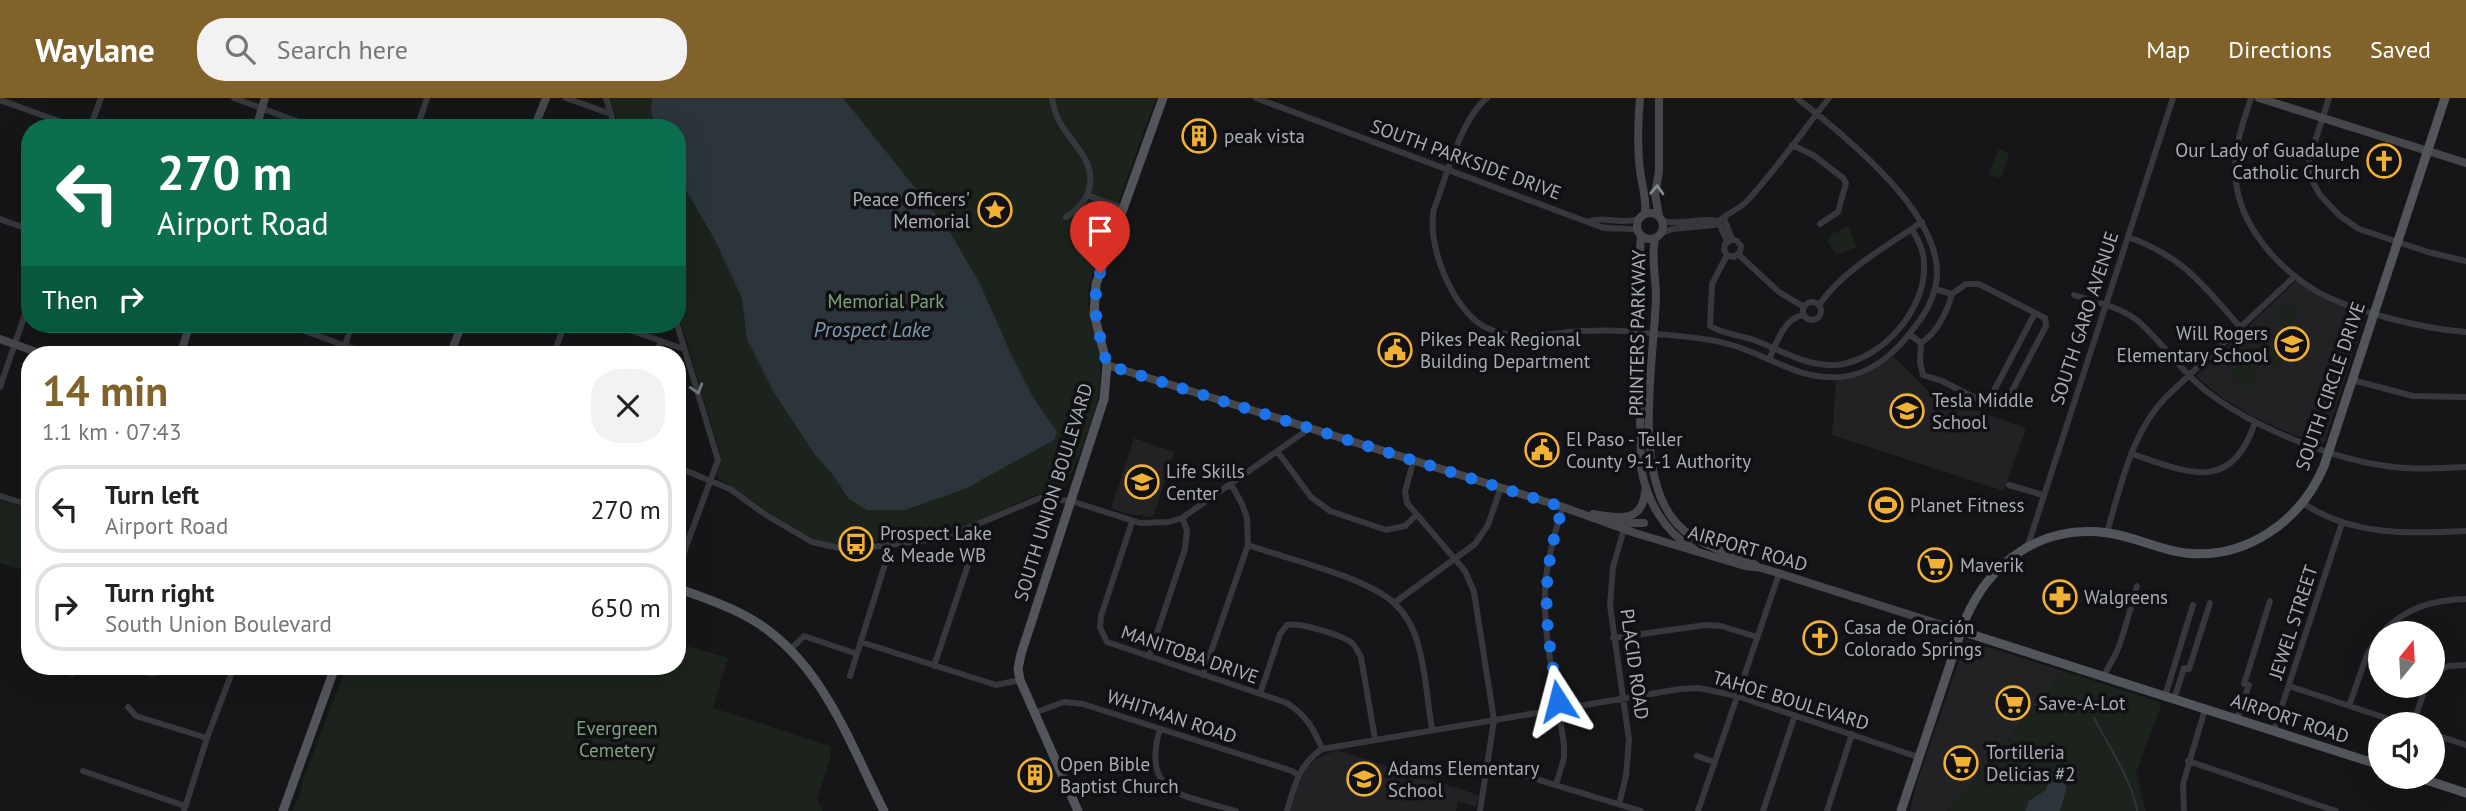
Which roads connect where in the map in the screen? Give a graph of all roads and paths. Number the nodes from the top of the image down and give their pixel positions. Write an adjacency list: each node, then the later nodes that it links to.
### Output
1 (101, 98): 27 (street)
2 (234, 98): 22 (street)
3 (265, 98): 22 (main road)
4 (427, 98): 30 (street)
5 (546, 98): 31 (main road)
6 (566, 98): 23 (street)
7 (606, 98): 23 (street)
8 (1052, 98): 37 (street)
9 (1163, 98): 38 (main road, SOUTH UNION BOULEVARD)
10 (1256, 98): 36 (street, SOUTH PARKSIDE DRIVE)
11 (1487, 98): 36 (street)
12 (1640, 98): 39 (main road)
13 (1659, 98): 41 (main road, one-way to 13)
14 (1797, 98): 24 (street)
15 (1829, 98): 24 (street, SOUTH PARKSIDE DRIVE)
16 (2173, 98): 51 (street, SOUTH GARO AVENUE)
17 (2251, 98): 57 (street)
18 (2259, 98): 25 (main road)
19 (2329, 98): 25 (street)
20 (2445, 98): 34 (main road, SOUTH CIRCLE DRIVE)
21 (0, 100): 26 (street)
22 (262, 108): 28 (main road); 29 (street)
23 (611, 114): 32 (street)
24 (1817, 114): 33 (street, SOUTH PARKSIDE DRIVE); 45 (street)
25 (2322, 117): 34 (main road); 53 (street)
26 (53, 119)
27 (93, 119)
28 (259, 119)
29 (291, 119)
30 (420, 119)
31 (538, 119)
32 (612, 119)
33 (1792, 145): 43 (street, SOUTH PARKSIDE DRIVE); 46 (street)
34 (2427, 150): 35 (main road); 53 (main road, SOUTH CIRCLE DRIVE)
35 (2466, 163)
36 (1449, 169): 44 (street, SOUTH PARKSIDE DRIVE); 68 (street)
37 (1087, 195): 38 (street); 40 (street)
38 (1123, 208): 86 (main road, SOUTH UNION BOULEVARD)
39 (1642, 216): 41 (main road); 44 (street); 49 (main road)
40 (1066, 217)
41 (1661, 218): 43 (street); 50 (main road)
42 (0, 219): 47 (street)
43 (1721, 220): 50 (street, SOUTH PARKSIDE DRIVE); 52 (street)
44 (1589, 221): 49 (street, SOUTH PARKSIDE DRIVE)
45 (1922, 222): 48 (street); 58 (street)
46 (1820, 224)
47 (21, 227)
48 (1912, 229): 61 (street); 83 (street)
49 (1639, 233): 50 (main road, SOUTH PARKSIDE DRIVE); 68 (main road, PRINTERS PARKWAY)
50 (1659, 236): 73 (main road, PRINTERS PARKWAY)
51 (2128, 237): 62 (street, SOUTH GARO AVENUE); 67 (street)
52 (1729, 240): 54 (street); 55 (street)
53 (2397, 242): 56 (street); 64 (main road, SOUTH CIRCLE DRIVE)
54 (1727, 255): 55 (street); 83 (street)
55 (1739, 255): 63 (street)
56 (2466, 261)
57 (2295, 276): 64 (street); 67 (street)
58 (1935, 289): 59 (street); 74 (street)
59 (1952, 294): 65 (street); 77 (street)
60 (2074, 295): 62 (street)
61 (1819, 305): 63 (street); 63 (street)
62 (2105, 305): 87 (street); 105 (street, SOUTH GARO AVENUE)
63 (1804, 311): 83 (street)
64 (2374, 312): 69 (street); 88 (main road, SOUTH CIRCLE DRIVE)
65 (2035, 313): 91 (street); 91 (street)
66 (21, 326): 78 (street)
67 (2241, 328): 87 (street)
68 (1640, 332): 73 (street); 104 (main road, PRINTERS PARKWAY)
69 (2466, 332)
70 (310, 333): 80 (street)
71 (349, 333): 80 (street)
72 (638, 333): 76 (street)
73 (1653, 334): 85 (street); 112 (main road, PRINTERS PARKWAY)
74 (1909, 334): 77 (street); 85 (street)
75 (0, 339): 78 (main road)
76 (661, 341): 81 (street); 82 (street)
77 (1921, 343): 91 (street)
78 (15, 344): 79 (main road); 89 (street)
79 (21, 346)
80 (345, 346)
81 (659, 346)
82 (675, 346)
83 (1774, 348): 85 (street)
84 (686, 355): 100 (street, one-way to 100)
85 (1769, 360)
86 (1107, 365): 93 (main road, AIRPORT ROAD); 107 (main road, SOUTH UNION BOULEVARD)
87 (2188, 376): 92 (street); 96 (street)
88 (2352, 380): 90 (street); 95 (main road, SOUTH CIRCLE DRIVE)
89 (0, 387)
90 (2466, 397)
91 (1987, 404)
92 (2255, 422): 95 (street); 96 (street)
93 (1310, 428): 94 (street); 97 (main road, AIRPORT ROAD)
94 (1277, 451): 101 (street); 114 (street)
95 (2329, 451): 98 (street); 109 (main road, SOUTH CIRCLE DRIVE)
96 (2132, 454): 121 (street)
97 (1414, 459): 103 (main road, AIRPORT ROAD); 114 (street)
98 (2466, 467)
99 (686, 470): 100 (street)
100 (712, 480): 122 (street); 124 (street)
101 (1231, 484): 115 (street); 123 (street)
102 (2009, 485): 105 (street)
103 (1501, 487): 110 (main road, AIRPORT ROAD); 128 (street)
104 (1645, 489): 112 (main road, PRINTERS PARKWAY); 113 (main road)
105 (2043, 495): 125 (street, SOUTH GARO AVENUE)
106 (0, 496): 108 (street)
107 (1071, 501): 116 (street); 122 (street); 155 (main road, SOUTH UNION BOULEVARD)
108 (21, 502)
109 (2303, 503): 118 (street); 121 (main road, SOUTH CIRCLE DRIVE)
110 (1563, 507): 111 (main road, AIRPORT ROAD); 163 (street)
111 (1577, 511): 113 (main road); 119 (main road, AIRPORT ROAD)
112 (1662, 512): 117 (main road); 127 (main road, PRINTERS PARKWAY); 129 (main road, PRINTERS PARKWAY)
113 (1597, 514): 117 (main road)
114 (1416, 515): 128 (street)
115 (1182, 517): 116 (street); 146 (street)
116 (1132, 522): 146 (street, MANITOBA DRIVE)
117 (1644, 523): 119 (main road)
118 (2342, 523): 120 (street); 156 (street, JEWEL STREET)
119 (1626, 530): 127 (main road, AIRPORT ROAD); 141 (street, PLACID ROAD)
120 (2466, 531)
121 (2106, 532): 125 (main road, SOUTH CIRCLE DRIVE)
122 (891, 545): 142 (street)
123 (1248, 545): 135 (street); 152 (street)
124 (686, 548)
125 (2027, 548): 139 (main road, SOUTH CIRCLE DRIVE)
126 (972, 553): 148 (street)
127 (1704, 554): 129 (main road, AIRPORT ROAD)
128 (1455, 559): 135 (street); 169 (street)
129 (1762, 568): 130 (main road, AIRPORT ROAD)
130 (1779, 574): 139 (main road, AIRPORT ROAD); 140 (street)
131 (2137, 586): 154 (street)
132 (686, 592): 143 (main road)
133 (2466, 599): 138 (street)
134 (2270, 601): 168 (street)
135 (1394, 603): 171 (street)
136 (2210, 603): 159 (street)
137 (2193, 606): 159 (street)
138 (2394, 621)
139 (1961, 631): 154 (main road, AIRPORT ROAD); 180 (main road, SOUTH CIRCLE DRIVE)
140 (1757, 637): 141 (street); 158 (street)
141 (1613, 638): 160 (street, PLACID ROAD)
142 (861, 642): 144 (street); 148 (street)
143 (791, 649): 144 (street); 193 (main road)
144 (857, 654): 153 (street)
145 (2368, 656): 161 (street)
146 (1149, 657): 152 (street, MANITOBA DRIVE)
147 (2466, 664): 149 (street)
148 (934, 666): 155 (street)
149 (2445, 668)
150 (231, 675): 174 (street)
151 (332, 675): 192 (main road)
152 (1203, 675): 157 (street, MANITOBA DRIVE)
153 (850, 676)
154 (2104, 677): 159 (main road, AIRPORT ROAD)
155 (1020, 680): 166 (main road, SOUTH UNION BOULEVARD)
156 (2288, 686): 161 (street); 172 (street, JEWEL STREET)
157 (1260, 694): 176 (street); 178 (street, MANITOBA DRIVE)
158 (1737, 696): 160 (street, TAHOE BOULEVARD); 167 (street, TAHOE BOULEVARD); 183 (street)
159 (2170, 698): 164 (main road, AIRPORT ROAD)
160 (1624, 699): 163 (street, TAHOE BOULEVARD); 190 (street, PLACID ROAD)
161 (2349, 706): 165 (street)
162 (128, 707): 174 (street)
163 (1559, 709): 169 (street, TAHOE BOULEVARD); 187 (street)
164 (2204, 709): 168 (main road, AIRPORT ROAD); 181 (street)
165 (2368, 712)
166 (1034, 713): 170 (street, WHITMAN ROAD); 194 (main road, SOUTH UNION BOULEVARD)
167 (1795, 715): 173 (street, TAHOE BOULEVARD); 200 (street)
168 (2237, 719): 172 (main road, AIRPORT ROAD)
169 (1494, 720): 171 (street, TAHOE BOULEVARD); 184 (street)
170 (1160, 729): 186 (street, WHITMAN ROAD); 195 (street)
171 (1432, 729): 176 (street, TAHOE BOULEVARD)
172 (2274, 730): 182 (main road, AIRPORT ROAD)
173 (1852, 734): 180 (street, TAHOE BOULEVARD); 201 (street)
174 (207, 738): 191 (street)
175 (2445, 738): 177 (street)
176 (1375, 739): 178 (street, TAHOE BOULEVARD)
177 (2466, 745)
178 (1322, 749): 186 (street)
179 (1697, 756): 183 (street)
180 (1918, 757): 202 (main road, SOUTH CIRCLE DRIVE)
181 (2189, 761): 203 (street); 204 (street)
182 (2368, 761)
183 (1714, 762): 199 (street)
184 (1487, 764): 187 (street); 197 (street)
185 (83, 771): 191 (street)
186 (1298, 775): 196 (street)
187 (1556, 785): 190 (street)
188 (2445, 786): 189 (main road)
189 (2466, 793)
190 (1619, 804): 198 (street)
191 (184, 808)
192 (283, 811)
193 (884, 811)
194 (1078, 811)
195 (1236, 811)
196 (1287, 811)
197 (1480, 811)
198 (1641, 811)
199 (1698, 811)
200 (1763, 811)
201 (1827, 811)
202 (1900, 811)
203 (2184, 811)
204 (2336, 811)

